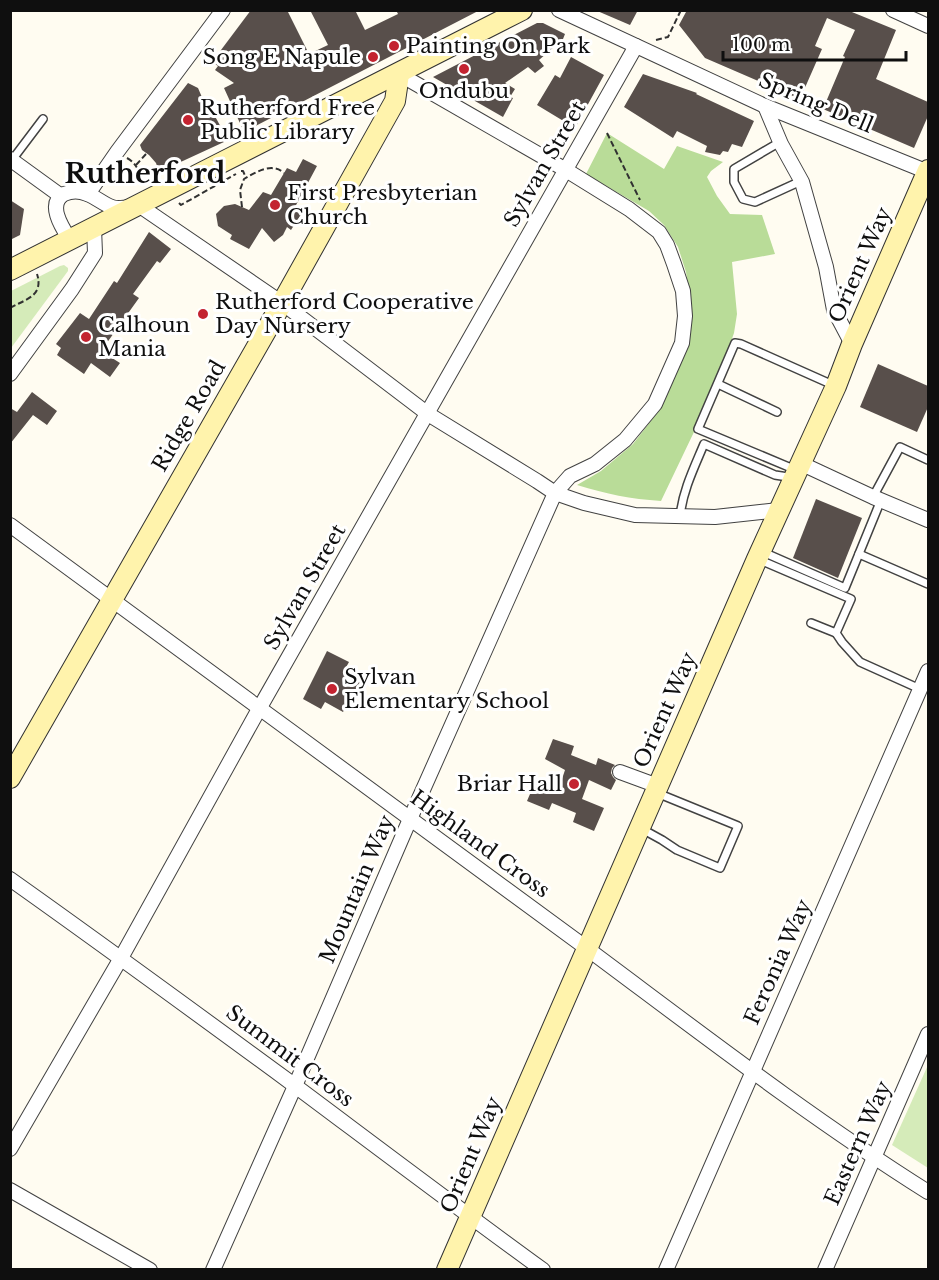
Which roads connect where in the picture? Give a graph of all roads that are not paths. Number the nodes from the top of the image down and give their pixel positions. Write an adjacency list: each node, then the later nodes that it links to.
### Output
1 (223, 10): 15 (street)
2 (522, 10): 7 (street)
3 (559, 10): 6 (street, Spring Dell)
4 (893, 10): 5 (street)
5 (928, 26)
6 (636, 46): 8 (street, Spring Dell); 12 (street, Sylvan Street)
7 (399, 74): 12 (street); 17 (street); 21 (street, Ridge Road)
8 (765, 106): 10 (street); 13 (street, Spring Dell)
9 (43, 119): 11 (lane)
10 (780, 142): 14 (street); 14 (lane)
11 (11, 159): 16 (street)
12 (566, 170): 27 (street, Sylvan Street); 30 (street)
13 (928, 171): 22 (street, Orient Way)
14 (801, 181): 22 (street)
15 (88, 194): 16 (street); 17 (street)
16 (61, 196): 19 (street)
17 (145, 203): 18 (street); 21 (street)
18 (94, 228): 19 (street); 23 (street)
19 (70, 240): 20 (street)
20 (10, 270)
21 (282, 303): 27 (street); 39 (street, Ridge Road)
22 (852, 344): 25 (street, Orient Way)
23 (10, 374)
24 (718, 384): 25 (lane); 26 (lane); 29 (lane)
25 (836, 386): 29 (street, Orient Way)
26 (777, 412)
27 (428, 414): 30 (street); 44 (street, Sylvan Street)
28 (928, 459): 31 (lane)
29 (797, 470): 31 (street); 32 (street, Orient Way); 33 (lane)
30 (555, 493): 33 (street); 48 (street, Mountain Way)
31 (877, 498): 34 (street); 36 (lane)
32 (779, 510): 33 (street); 37 (street, Orient Way)
33 (680, 516)
34 (928, 519)
35 (10, 525): 39 (street, Highland Cross)
36 (859, 554): 37 (lane); 38 (lane)
37 (759, 555): 41 (lane); 47 (street, Orient Way)
38 (928, 584)
39 (112, 600): 44 (street, Highland Cross); 46 (street, Ridge Road)
40 (811, 623): 41 (lane)
41 (836, 633): 43 (lane)
42 (928, 671): 43 (street, Feronia Way)
43 (920, 689): 54 (street, Feronia Way)
44 (259, 709): 48 (street, Highland Cross); 52 (street, Sylvan Street)
45 (620, 772): 47 (street)
46 (10, 778)
47 (656, 789): 49 (street, Orient Way); 49 (lane)
48 (410, 819): 51 (street, Highland Cross); 55 (street, Mountain Way)
49 (640, 828): 51 (street, Orient Way)
50 (10, 879): 52 (street, Summit Cross)
51 (587, 949): 54 (street, Highland Cross); 60 (street, Orient Way)
52 (121, 958): 55 (street, Summit Cross); 56 (street, Sylvan Street)
53 (928, 1034): 57 (street, Eastern Way)
54 (753, 1072): 57 (street, Highland Cross); 65 (street, Feronia Way)
55 (295, 1086): 60 (street, Summit Cross); 62 (street, Mountain Way)
56 (10, 1149)
57 (874, 1158): 59 (street, Highland Cross); 66 (street, Eastern Way)
58 (10, 1190): 61 (street)
59 (928, 1192)
60 (470, 1218): 63 (street, Orient Way); 64 (street, Summit Cross)
61 (150, 1269)
62 (213, 1269)
63 (447, 1269)
64 (543, 1269)
65 (666, 1269)
66 (825, 1269)

